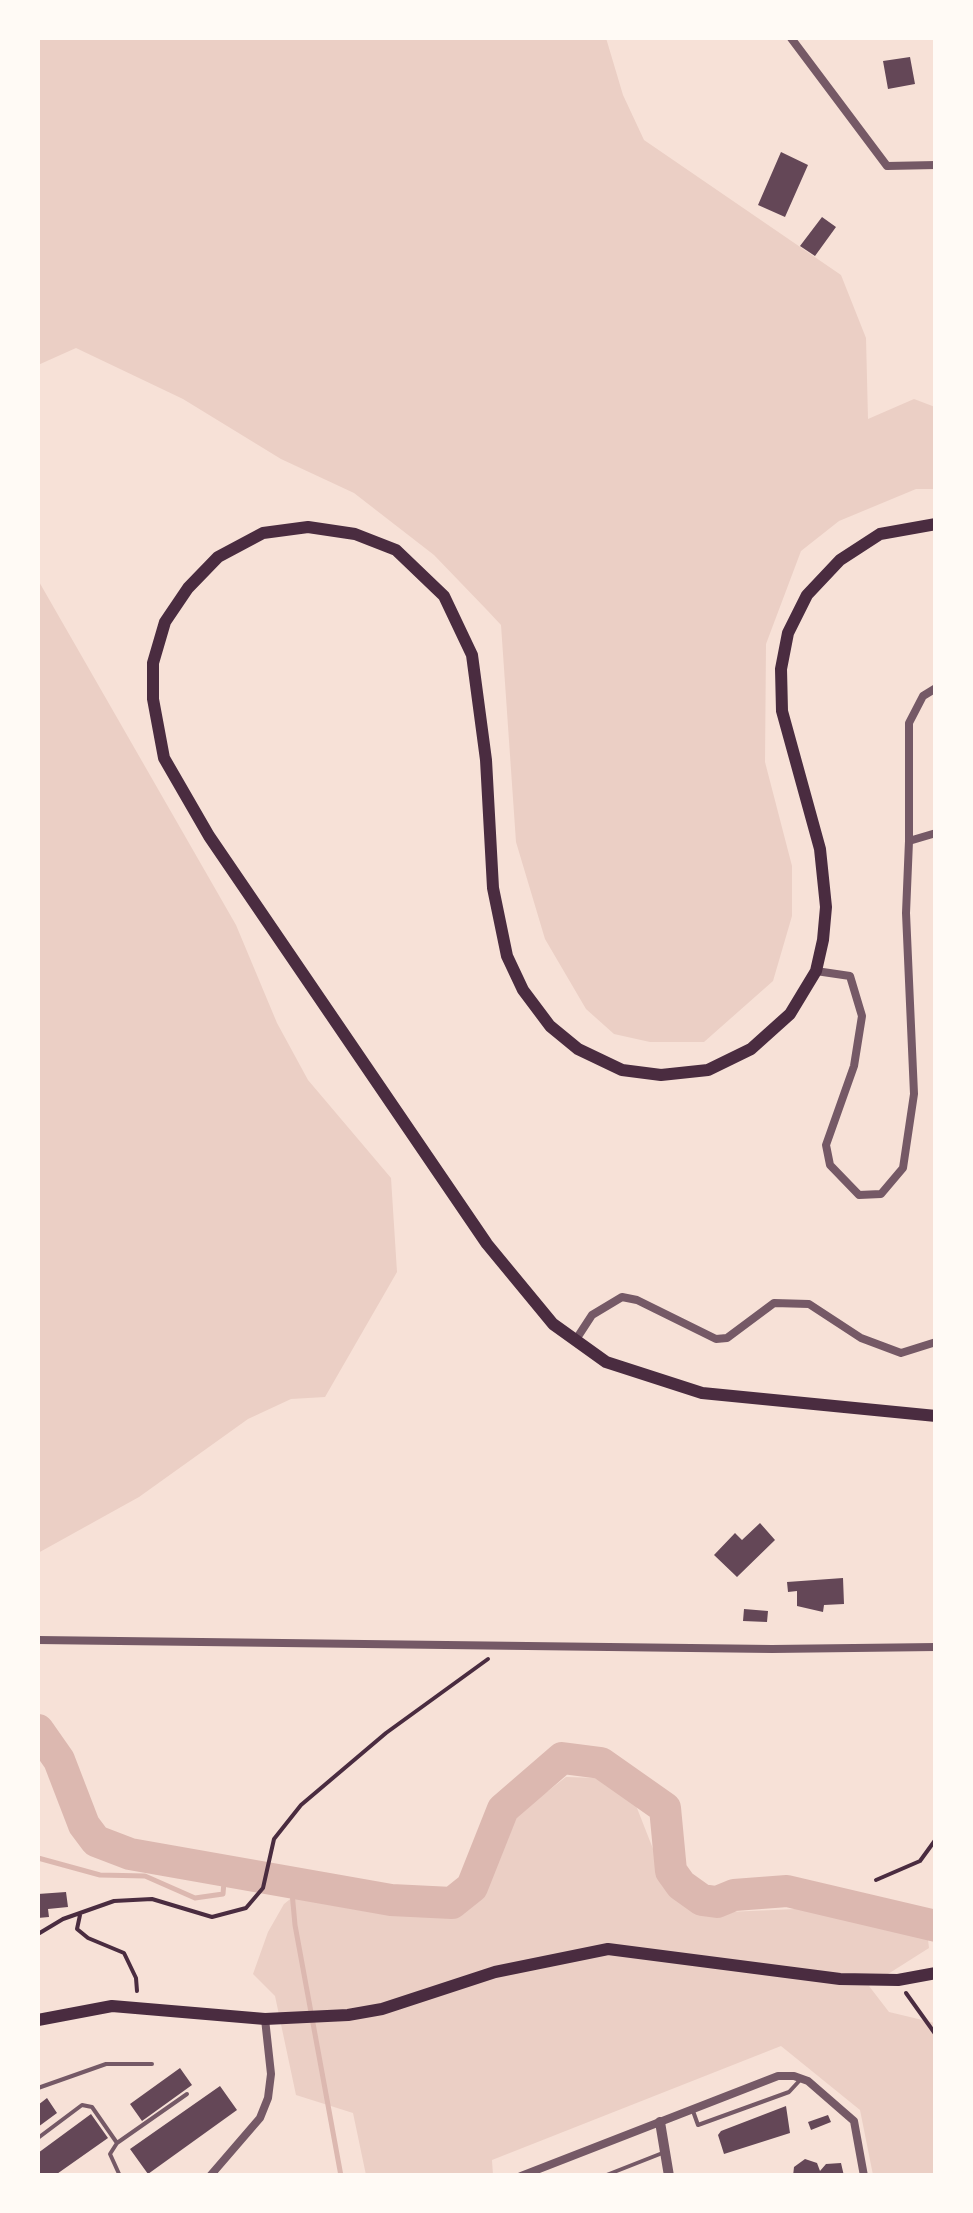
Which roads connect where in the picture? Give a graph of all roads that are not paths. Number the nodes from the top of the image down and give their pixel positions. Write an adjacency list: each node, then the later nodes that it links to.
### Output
1 (791, 38): 2 (street)
2 (936, 165)
3 (936, 524): 7 (main road)
4 (936, 688): 6 (street)
5 (936, 833): 6 (street)
6 (909, 841): 7 (street)
7 (816, 970): 8 (main road)
8 (575, 1342): 9 (street); 10 (main road)
9 (936, 1342)
10 (936, 1416)
11 (38, 1640): 12 (street)
12 (936, 1647)
13 (936, 1973): 14 (main road)
14 (265, 2019): 15 (main road); 26 (street)
15 (38, 2020)
16 (152, 2064): 18 (lane)
17 (801, 2079): 20 (street); 20 (lane); 30 (street)
18 (38, 2088)
19 (187, 2094): 23 (lane)
20 (693, 2109): 21 (street)
21 (660, 2122): 24 (street); 27 (street)
22 (38, 2138): 23 (lane)
23 (118, 2143): 25 (lane)
24 (665, 2152): 28 (lane); 29 (street)
25 (120, 2176)
26 (210, 2176)
27 (521, 2176)
28 (604, 2176)
29 (670, 2176)
30 (864, 2176)

